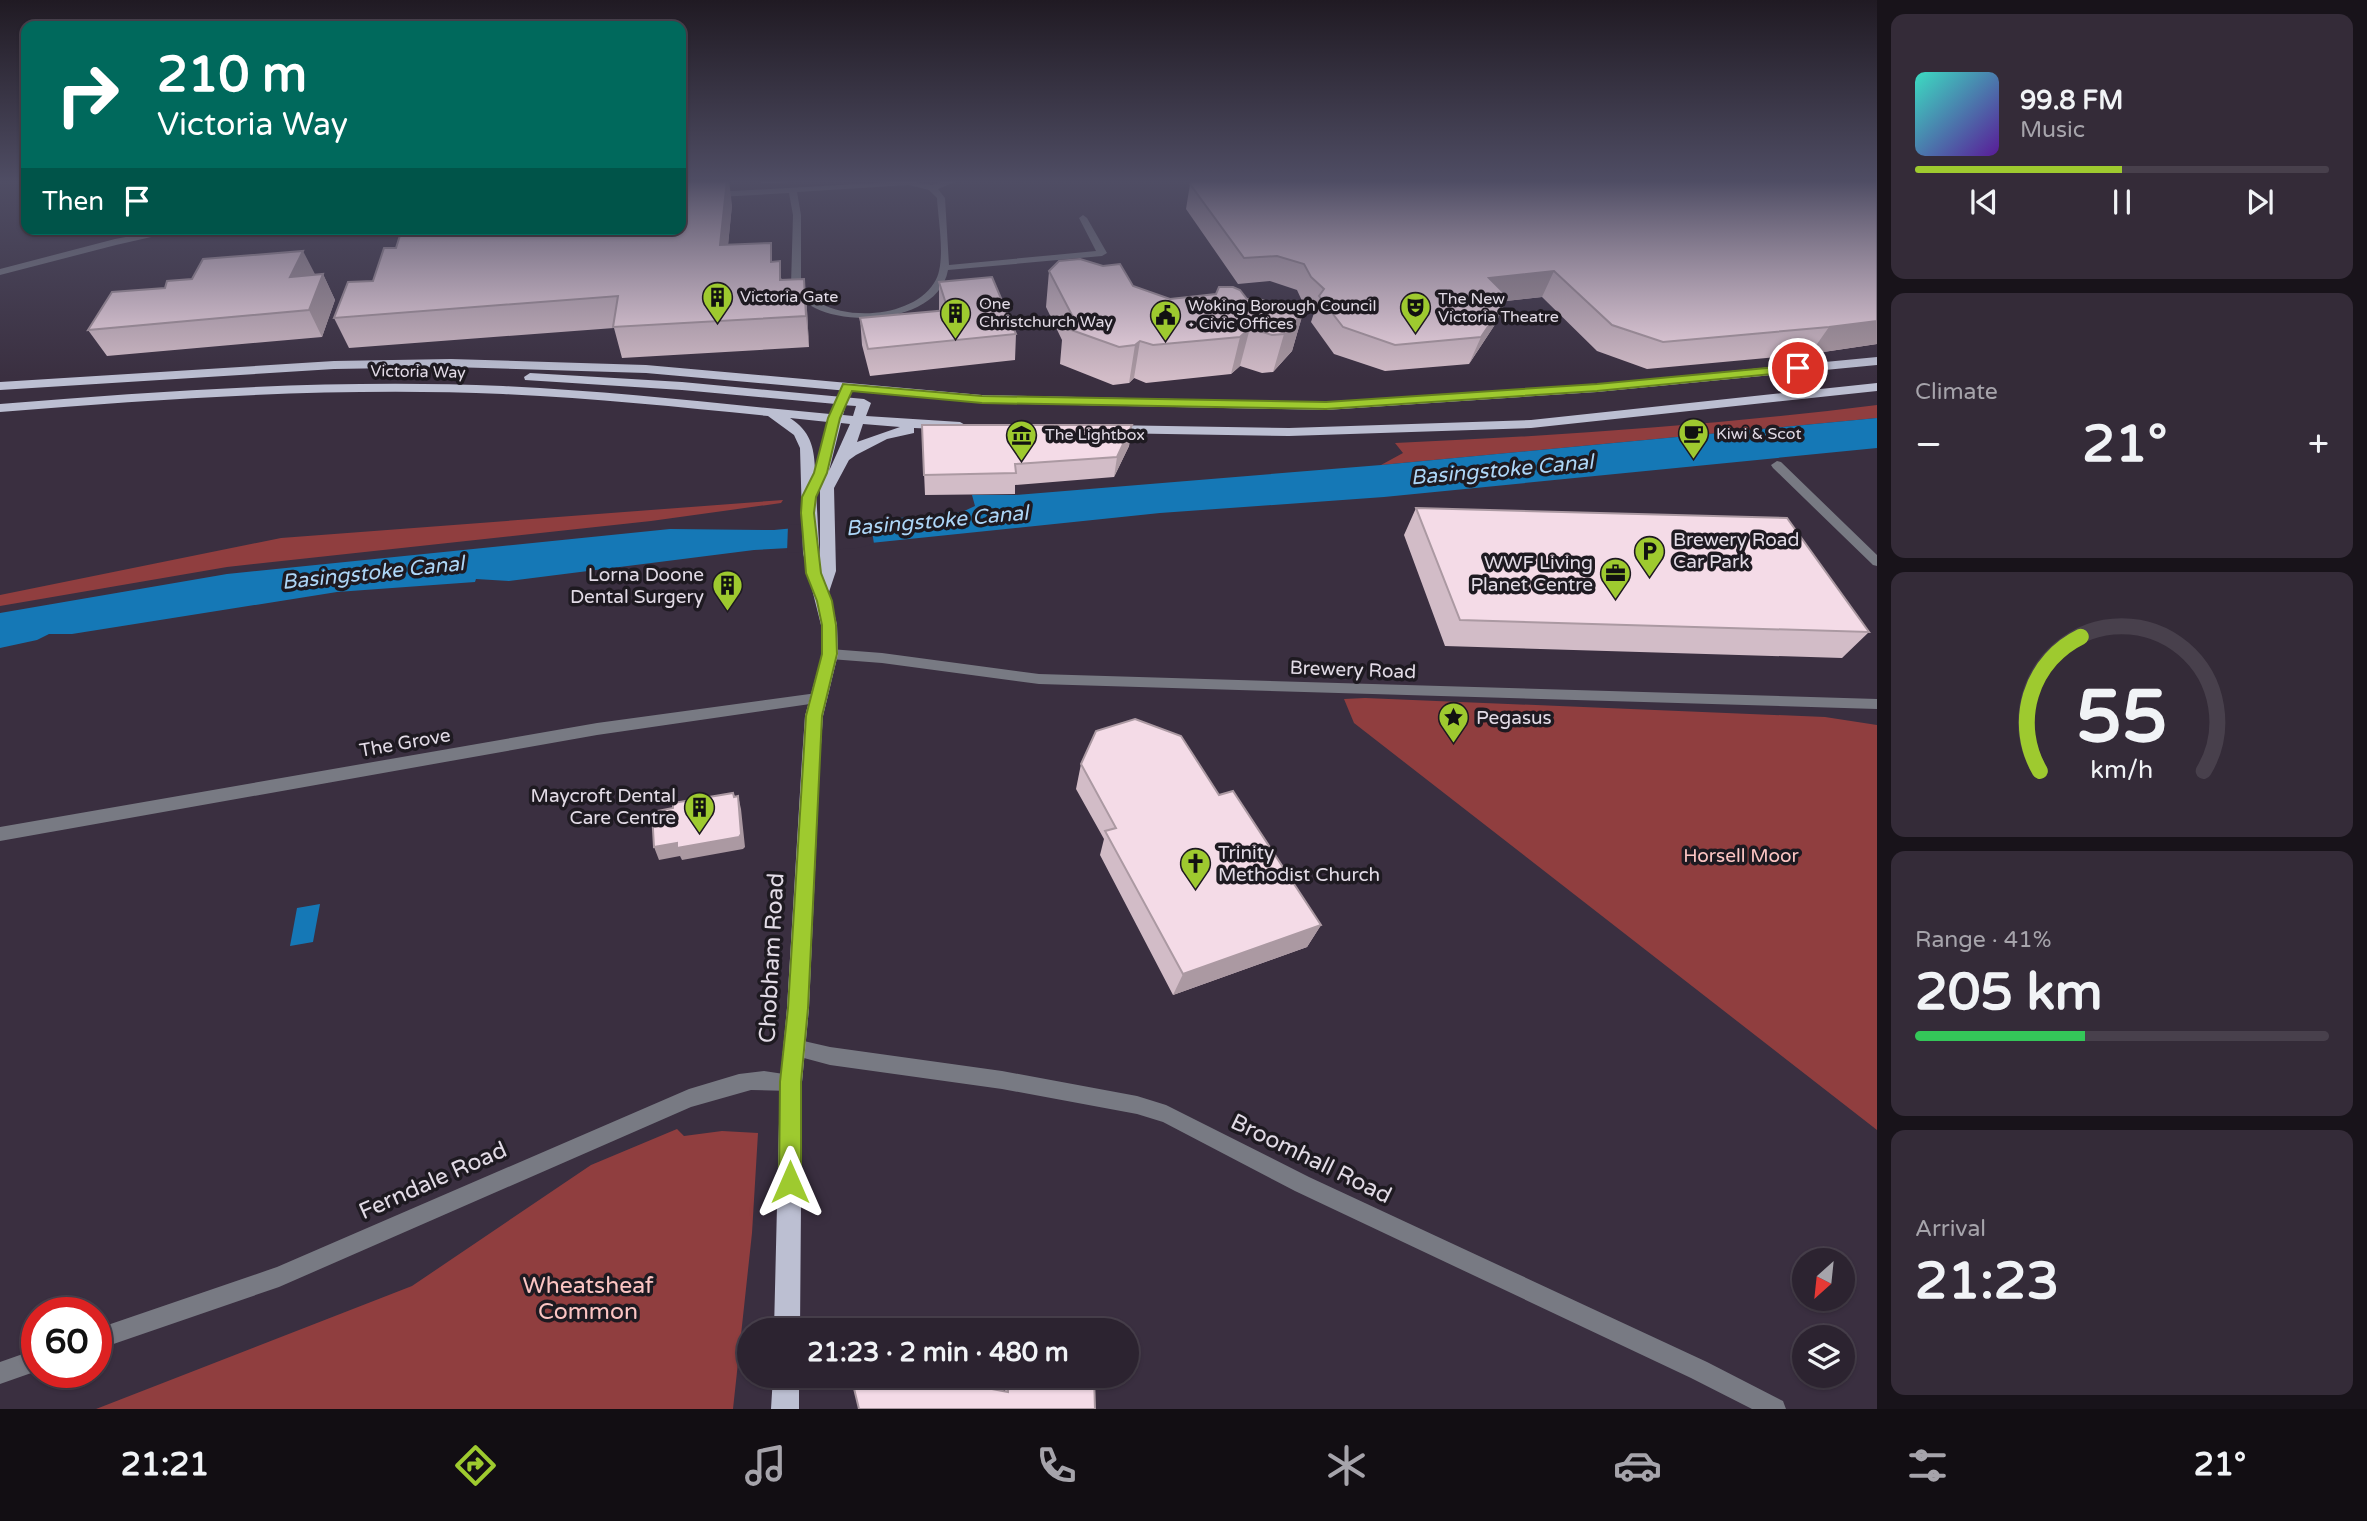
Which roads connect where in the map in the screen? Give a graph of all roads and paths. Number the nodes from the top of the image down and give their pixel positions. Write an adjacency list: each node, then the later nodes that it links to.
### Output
1 (101, 246): 6 (street)
2 (797, 246): 5 (street)
3 (943, 246): 5 (street)
4 (1098, 246): 5 (street)
5 (944, 268)
6 (0, 272)
7 (1877, 361): 10 (main road, Victoria Way)
8 (334, 365): 9 (main road, Victoria Way); 10 (main road, Victoria Way); 12 (main road, Victoria Way)
9 (0, 386)
10 (848, 387): 12 (main road)
11 (1877, 387): 19 (main road)
12 (841, 401): 15 (main road); 16 (main road, Victoria Way)
13 (0, 408): 14 (main road, Victoria Way)
14 (768, 412): 15 (main road, Victoria Way); 22 (main road, Chobham Road)
15 (834, 418): 16 (main road, Victoria Way); 22 (main road, Chobham Road)
16 (858, 419): 17 (main road, Victoria Way); 20 (main road, Chobham Road)
17 (940, 425): 18 (main road, Victoria Way); 20 (main road)
18 (981, 427)
19 (1088, 428)
20 (843, 457): 24 (main road, Chobham Road)
21 (1777, 465): 23 (street)
22 (808, 505): 24 (main road, Chobham Road)
23 (1877, 562)
24 (821, 592): 25 (main road, Chobham Road)
25 (830, 654): 26 (main road, Chobham Road); 27 (street, Brewery Road)
26 (817, 698): 28 (street, The Grove); 29 (main road, Chobham Road)
27 (1877, 704)
28 (0, 834)
29 (795, 1048): 30 (main road, Chobham Road); 37 (street, Broomhall Road)
30 (791, 1082): 31 (main road, Chobham Road); 32 (street, Ferndale Road)
31 (787, 1318)
32 (112, 1335)
33 (21, 1366): 34 (street)
34 (0, 1373)
35 (786, 1388): 36 (main road)
36 (785, 1409)
37 (1775, 1409)

